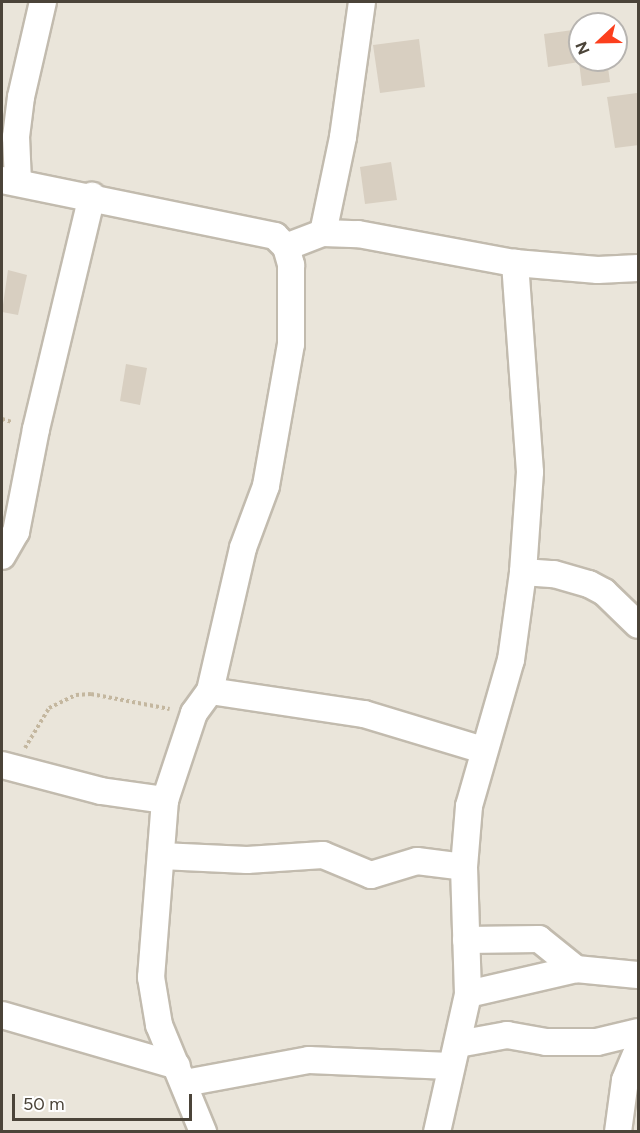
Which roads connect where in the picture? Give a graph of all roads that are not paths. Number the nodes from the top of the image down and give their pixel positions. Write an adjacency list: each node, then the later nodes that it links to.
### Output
1 (43, 2): 3 (street)
2 (362, 2): 5 (street)
3 (10, 181): 4 (street)
4 (92, 196): 6 (street); 9 (street)
5 (323, 233): 6 (street); 7 (street)
6 (286, 247): 12 (street)
7 (514, 262): 8 (street); 10 (street)
8 (639, 268)
9 (3, 562)
10 (523, 572): 11 (street); 13 (street)
11 (639, 625)
12 (210, 691): 13 (street); 15 (street)
13 (483, 750): 17 (street)
14 (8, 767): 15 (street)
15 (165, 801): 16 (street)
16 (161, 856): 17 (street); 26 (street)
17 (464, 867): 18 (street)
18 (466, 940): 19 (street); 21 (street)
19 (576, 969): 20 (street); 21 (street)
20 (639, 975)
21 (468, 994): 25 (street)
22 (2, 1015): 26 (street)
23 (639, 1032): 25 (street)
24 (639, 1050): 29 (street)
25 (454, 1055): 26 (street); 28 (street)
26 (181, 1075): 27 (street)
27 (203, 1131)
28 (437, 1131)
29 (618, 1131)

